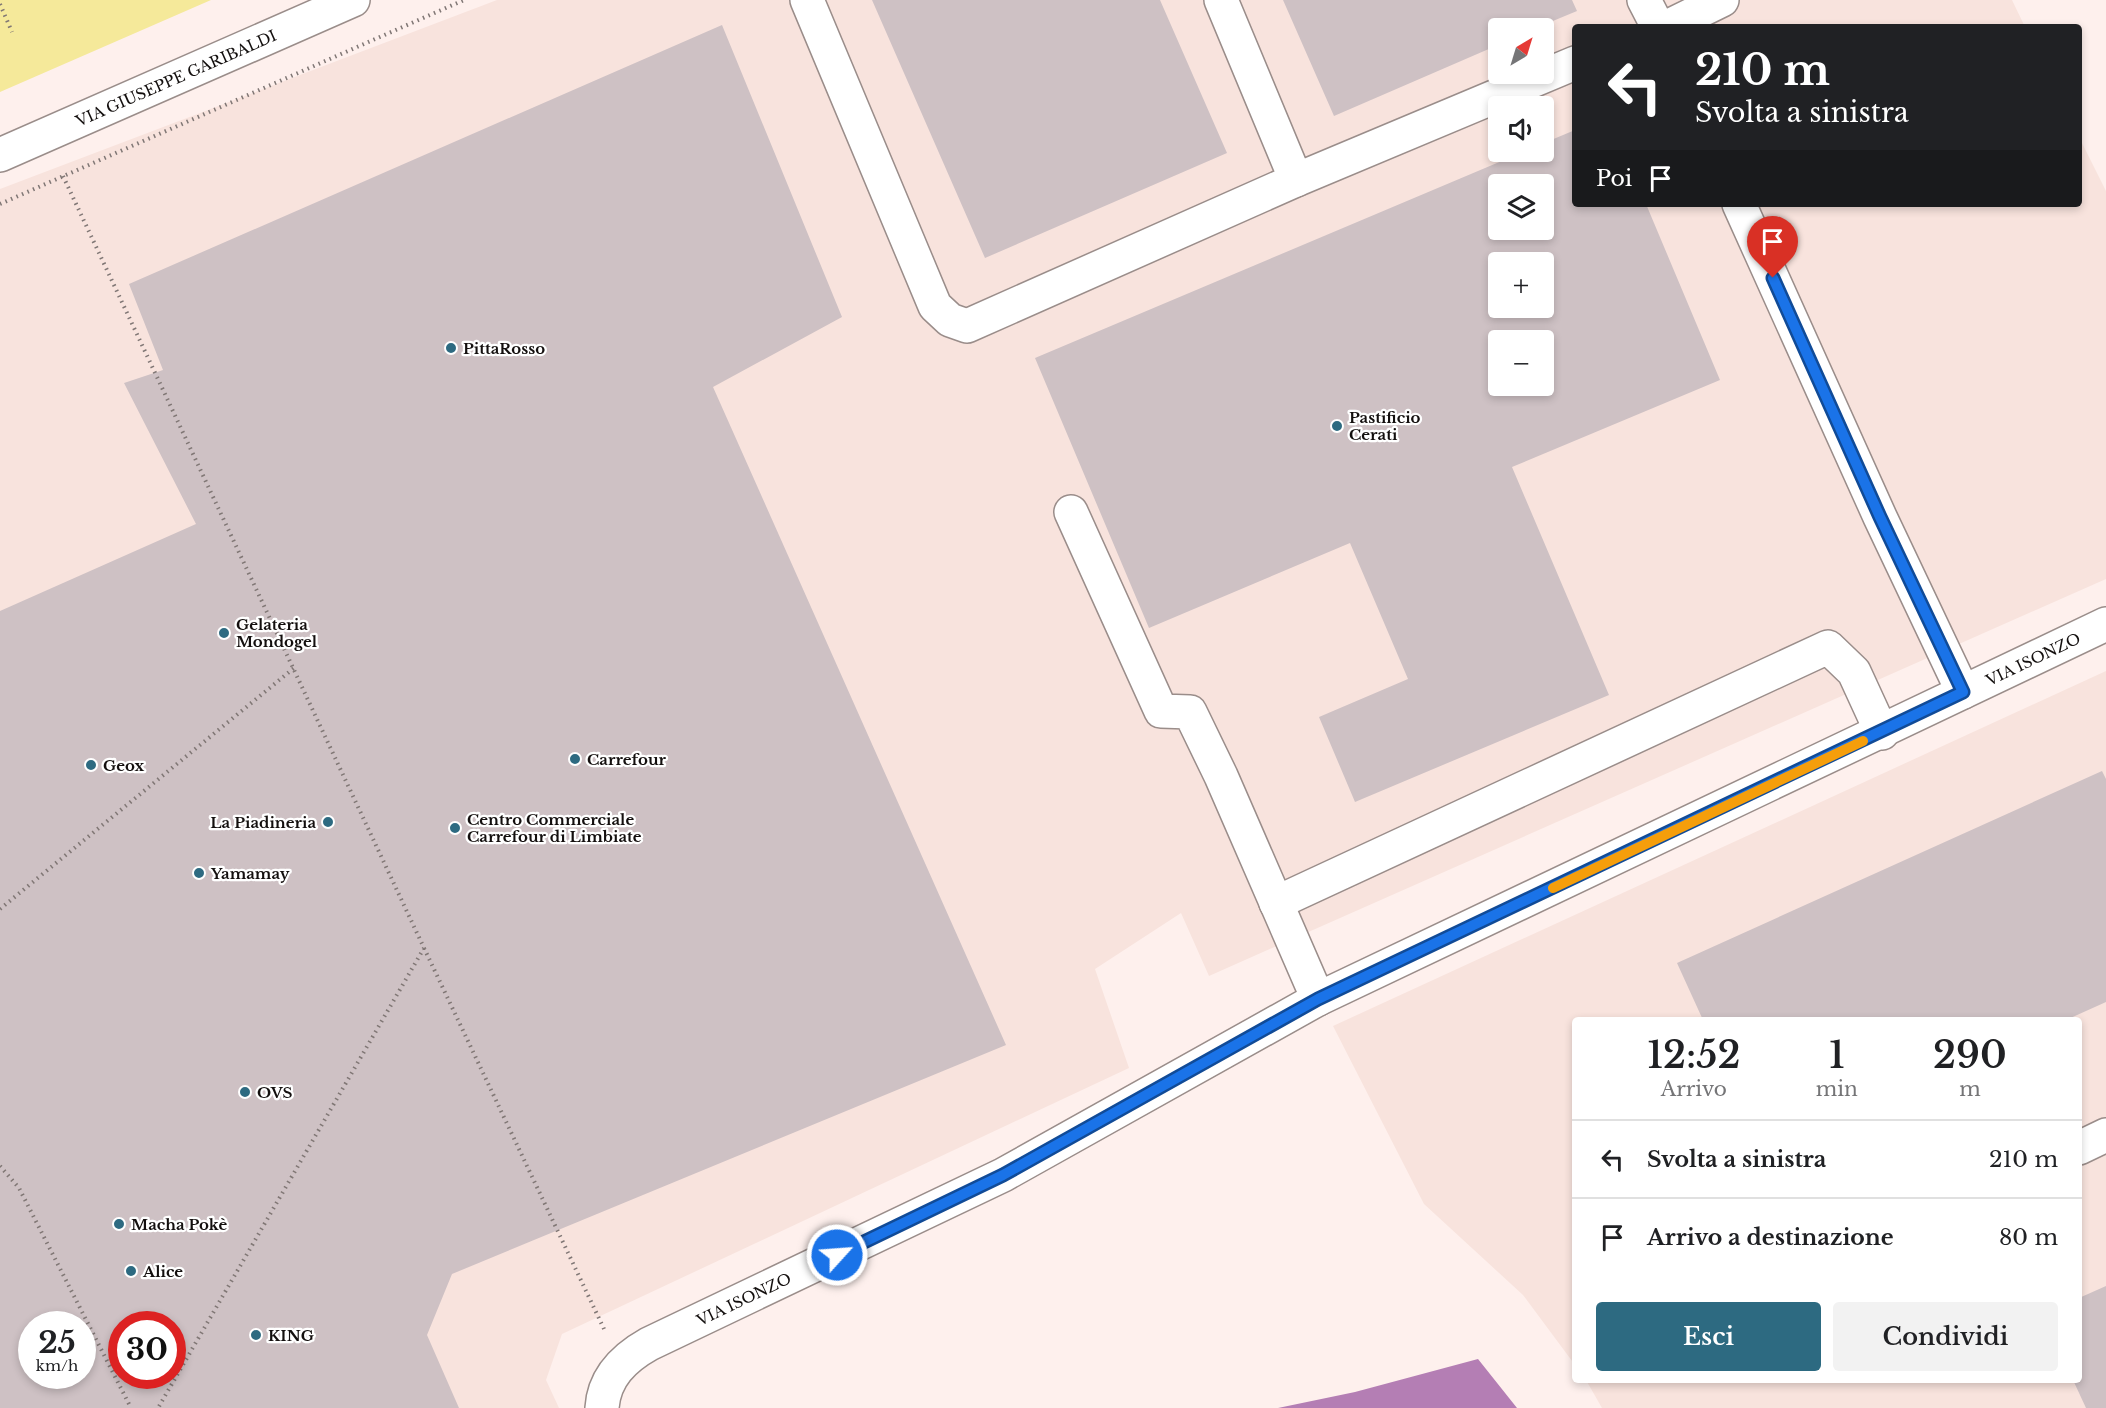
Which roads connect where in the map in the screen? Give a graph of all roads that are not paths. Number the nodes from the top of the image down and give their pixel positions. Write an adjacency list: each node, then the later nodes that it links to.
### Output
1 (353, 0): 9 (street, VIA GIUSEPPE GARIBALDI)
2 (807, 0): 10 (street)
3 (1221, 0): 10 (street)
4 (1644, 0): 6 (street)
5 (1722, 0): 7 (street)
6 (1656, 24)
7 (1672, 24)
8 (1572, 64): 10 (street)
9 (0, 155)
10 (1296, 180)
11 (1740, 207): 14 (street)
12 (1071, 512): 16 (street)
13 (2106, 624): 14 (street, VIA ISONZO)
14 (1963, 692): 15 (street, VIA ISONZO)
15 (1882, 733): 16 (street); 17 (street, VIA ISONZO)
16 (1276, 903): 17 (street)
17 (1318, 999): 20 (street, VIA ISONZO)
18 (2106, 1135): 19 (street)
19 (2082, 1147)
20 (602, 1408)

